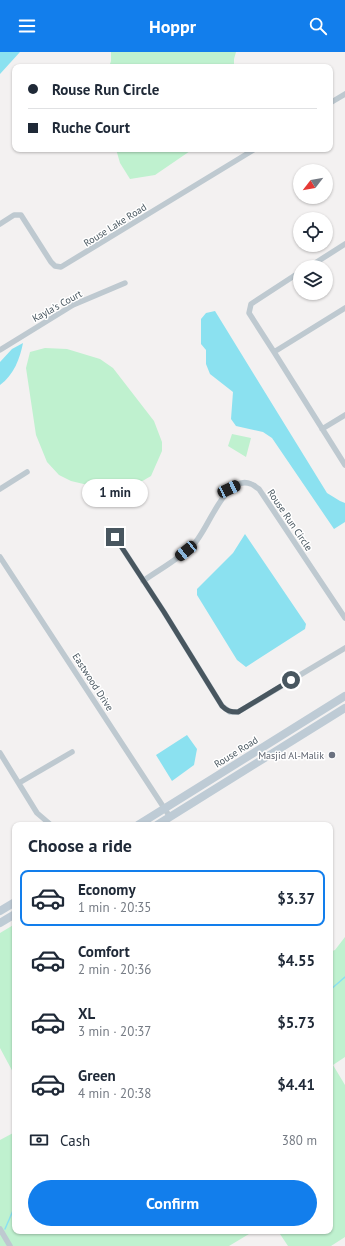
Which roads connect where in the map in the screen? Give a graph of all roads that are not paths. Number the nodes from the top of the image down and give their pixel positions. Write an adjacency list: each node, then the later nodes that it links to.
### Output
1 (345, 94): 2 (street)
2 (333, 101)
3 (250, 152): 4 (street, Rouse Lake Road)
4 (0, 224)
5 (345, 244): 6 (street)
6 (320, 260)
7 (293, 277): 11 (street)
8 (125, 283): 10 (street, Kayla's Court)
9 (345, 308): 11 (street)
10 (0, 350)
11 (274, 352): 13 (street)
12 (345, 415): 13 (street)
13 (322, 429): 14 (street)
14 (345, 465)
15 (28, 472): 16 (street)
16 (0, 489)
17 (115, 537): 19 (street)
18 (0, 558): 27 (street, Eastwood Drive)
19 (143, 581): 20 (street, Rouse Run Circle); 21 (street)
20 (345, 618)
21 (345, 648)
22 (345, 696): 27 (street, Rouse Road)
23 (345, 708): 28 (street, Rouse Road)
24 (72, 752): 26 (street)
25 (0, 754): 26 (street)
26 (19, 783): 29 (street)
27 (164, 809): 28 (street, Eastwood Drive); 30 (street, Rouse Road)
28 (170, 817): 31 (street, Rouse Road)
29 (48, 822)
30 (143, 822)
31 (162, 822)
32 (12, 904): 33 (street)
33 (0, 911)
34 (12, 916): 35 (street)
35 (0, 923)
36 (0, 1229): 37 (street)
37 (10, 1246)

